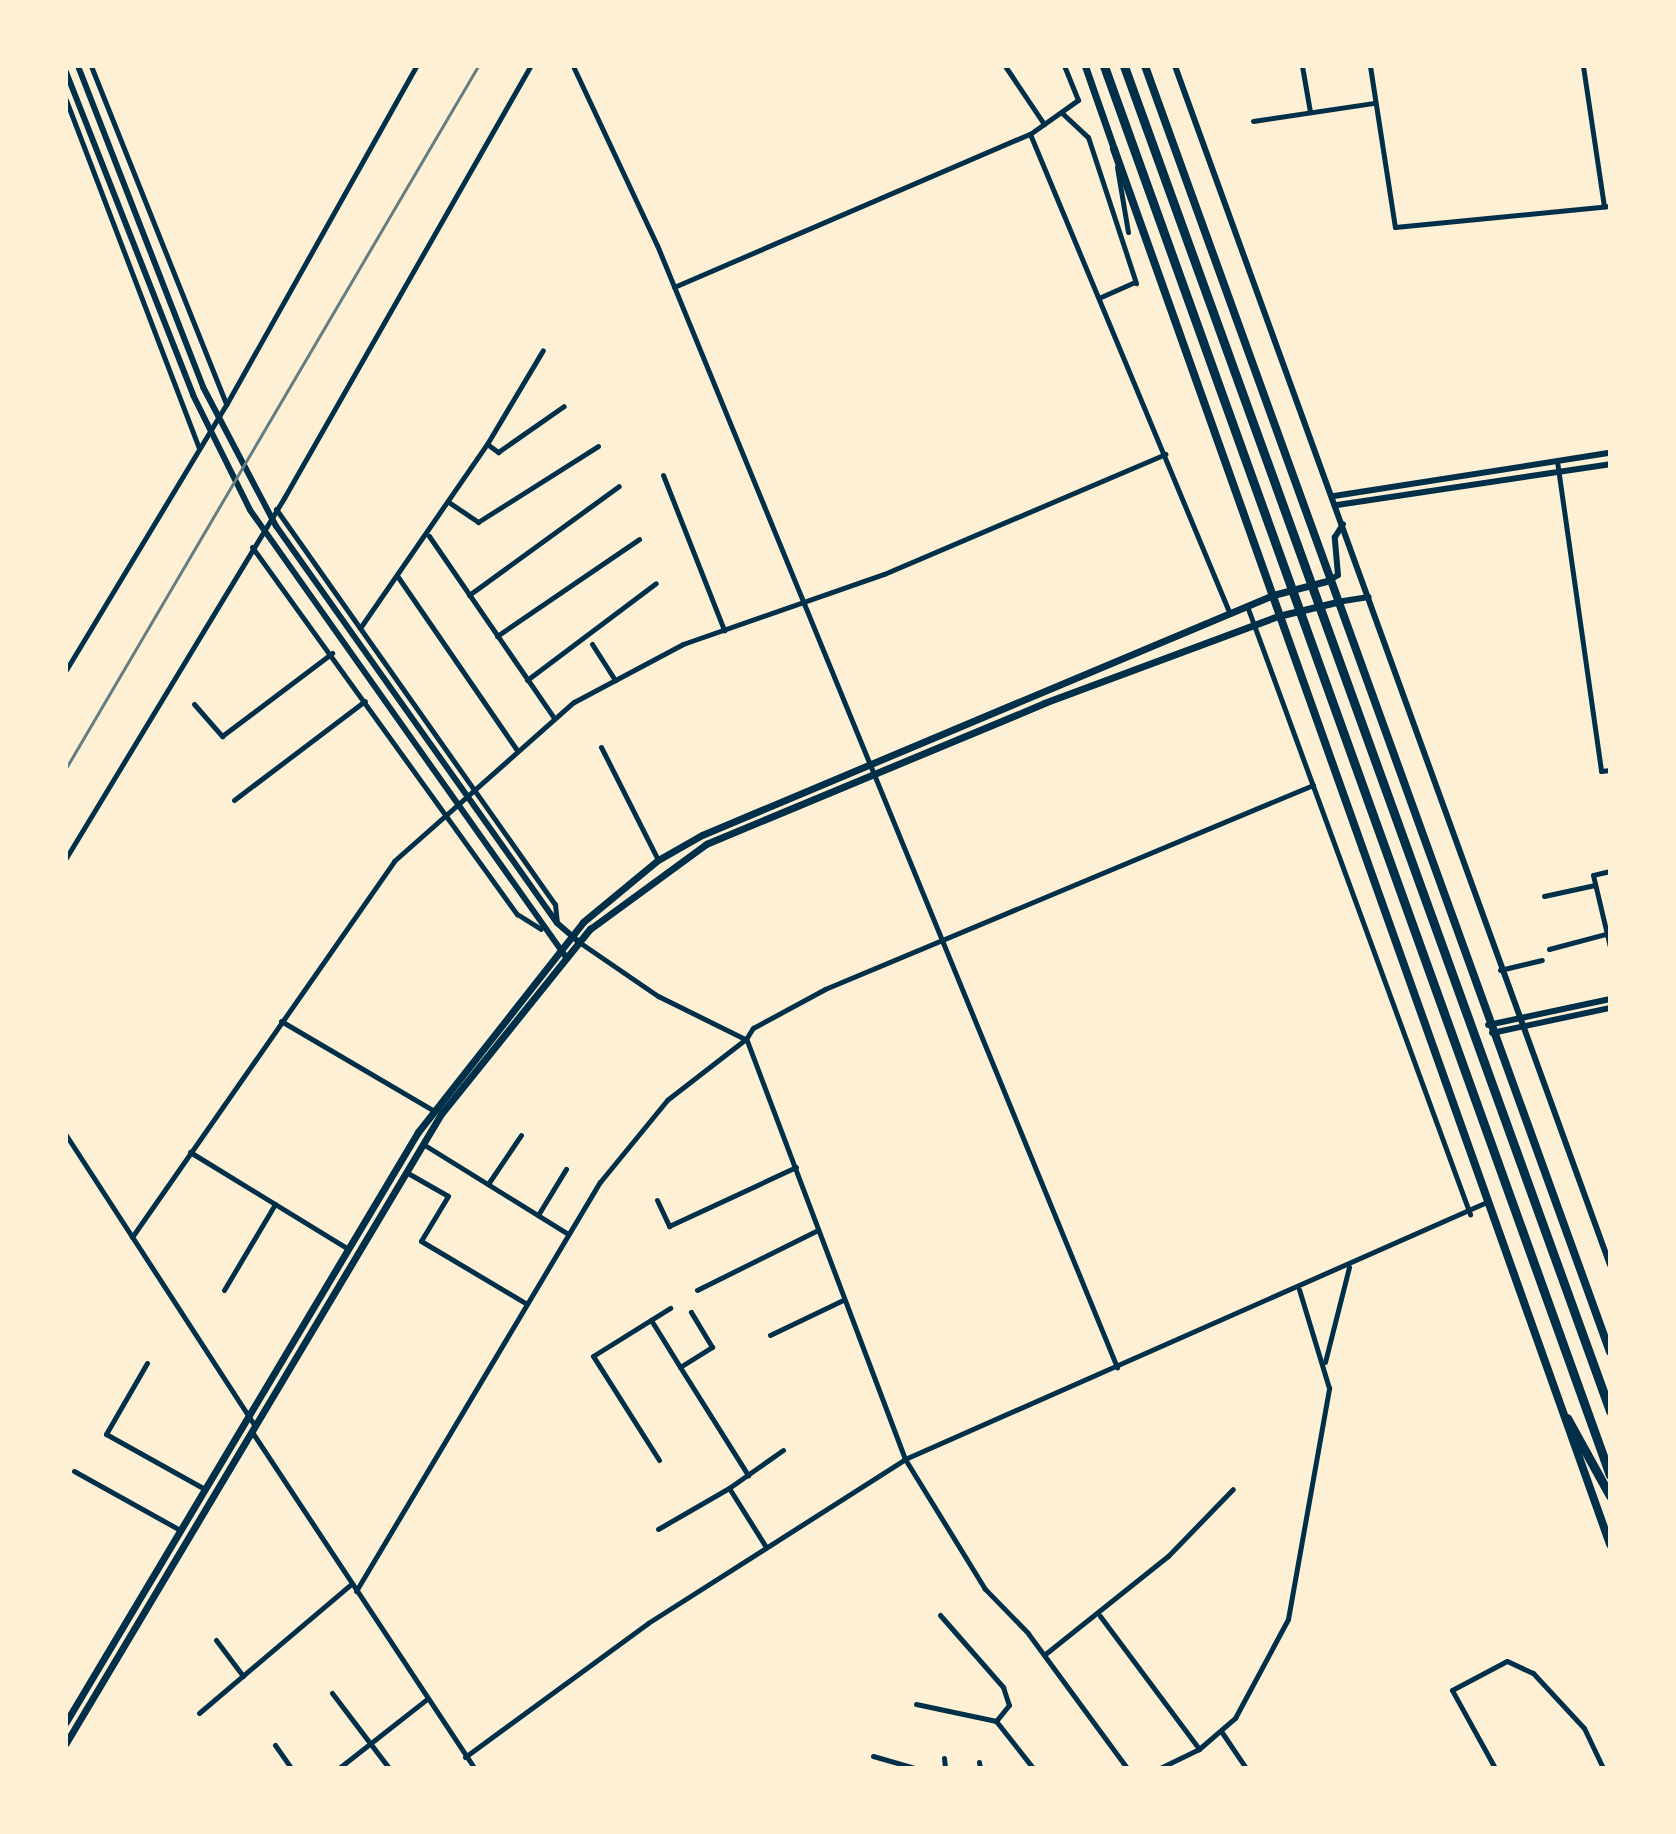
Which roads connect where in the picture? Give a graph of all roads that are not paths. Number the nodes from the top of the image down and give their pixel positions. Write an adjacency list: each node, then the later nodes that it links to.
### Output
1 (78, 66): 87 (street)
2 (91, 66): 30 (street)
3 (416, 66): 30 (street)
4 (530, 66): 45 (street)
5 (573, 66): 27 (street)
6 (1005, 66): 22 (street)
7 (1064, 66): 20 (street)
8 (1085, 66): 24 (main road)
9 (1104, 66): 147 (highway)
10 (1124, 66): 140 (highway)
11 (1145, 66): 51 (main road)
12 (1175, 66): 42 (street)
13 (1302, 66): 19 (street)
14 (1370, 66): 18 (street)
15 (1583, 66): 25 (street)
16 (66, 72): 88 (street)
17 (66, 100): 34 (street)
18 (1373, 103): 19 (street); 25 (street)
19 (1310, 112): 21 (street)
20 (1062, 113): 22 (street); 26 (street)
21 (1253, 121)
22 (1044, 124): 23 (street)
23 (1030, 134): 27 (street); 28 (street)
24 (1114, 149): 26 (street); 54 (main road)
25 (1607, 206)
26 (1136, 283): 28 (street)
27 (674, 287): 57 (street)
28 (1101, 297): 36 (street)
29 (543, 350): 32 (street)
30 (226, 405): 34 (street)
31 (564, 406): 32 (street)
32 (487, 444): 43 (street)
33 (598, 446): 43 (street)
34 (199, 448): 67 (street)
35 (1610, 453): 37 (street)
36 (1166, 454): 57 (street); 59 (street)
37 (1557, 461): 39 (street); 42 (street)
38 (1610, 464): 39 (street)
39 (1558, 471): 44 (street); 76 (street)
40 (663, 475): 63 (street)
41 (619, 486): 53 (street)
42 (1334, 496): 44 (street)
43 (450, 503): 47 (street)
44 (1337, 505): 46 (street)
45 (276, 509): 49 (street); 61 (street)
46 (1343, 524): 51 (street); 55 (street)
47 (429, 536): 50 (street); 53 (street)
48 (639, 539): 64 (street)
49 (252, 547): 66 (street); 82 (street)
50 (398, 577): 61 (street); 74 (street)
51 (1330, 580): 54 (main road); 56 (main road)
52 (656, 583): 68 (street)
53 (469, 595): 64 (street)
54 (1273, 595): 58 (main road); 60 (main road)
55 (1369, 597): 56 (street); 98 (street)
56 (1337, 602): 60 (main road); 104 (main road)
57 (800, 605): 63 (street); 75 (street)
58 (1247, 606): 59 (main road); 62 (street)
59 (1230, 614): 75 (main road)
60 (1278, 616): 62 (main road); 116 (main road)
61 (360, 628): 79 (street)
62 (1255, 628): 77 (main road); 78 (street)
63 (724, 630): 69 (street)
64 (497, 636): 68 (street)
65 (592, 644): 69 (street)
66 (332, 653): 70 (street); 71 (street)
67 (66, 670)
68 (527, 680): 72 (street)
69 (615, 680): 72 (street)
70 (365, 701): 80 (street); 81 (street)
71 (194, 704)
72 (554, 718): 74 (street)
73 (601, 747): 83 (street)
74 (516, 749): 79 (street)
75 (872, 763): 77 (street); 83 (main road)
76 (1610, 770)
77 (876, 772): 91 (street); 92 (main road)
78 (1313, 785): 91 (street); 118 (street)
79 (470, 787): 81 (street); 87 (street)
80 (234, 800)
81 (444, 813): 88 (street); 102 (street)
82 (66, 858)
83 (658, 860): 90 (main road)
84 (1610, 871): 85 (street)
85 (1595, 885): 86 (street); 89 (street)
86 (1544, 896)
87 (557, 923): 90 (street)
88 (541, 929): 95 (street)
89 (1608, 934): 93 (street); 94 (street)
90 (568, 936): 92 (street); 95 (main road)
91 (942, 941): 105 (street); 139 (street)
92 (579, 942): 96 (main road); 105 (street)
93 (1610, 947)
94 (1549, 949)
95 (558, 950): 96 (street); 106 (main road)
96 (566, 957): 109 (main road)
97 (1542, 960): 98 (street)
98 (1500, 970): 101 (street)
99 (1610, 999): 101 (street)
100 (1610, 1008): 103 (street)
101 (1517, 1016): 103 (street); 104 (street)
102 (281, 1021): 106 (street); 110 (street)
103 (1520, 1025): 104 (street); 124 (street)
104 (1490, 1029): 135 (main road)
105 (746, 1039): 111 (street); 121 (street)
106 (433, 1110): 123 (main road)
107 (66, 1135): 122 (street)
108 (521, 1135): 114 (street)
109 (423, 1143): 113 (main road); 114 (street)
110 (190, 1152): 117 (street); 122 (street)
111 (796, 1167): 115 (street); 120 (street)
112 (566, 1169): 119 (street)
113 (406, 1172): 130 (street); 143 (main road)
114 (488, 1184): 119 (street)
115 (657, 1200)
116 (1488, 1201): 118 (street); 142 (main road)
117 (275, 1204): 123 (street); 127 (street)
118 (1470, 1214): 125 (street)
119 (538, 1215): 121 (street)
120 (818, 1230): 128 (street); 129 (street)
121 (568, 1234): 130 (street)
122 (132, 1237): 141 (street)
123 (348, 1249): 141 (main road)
124 (1610, 1265)
125 (1349, 1267): 126 (street); 137 (street)
126 (1299, 1288): 137 (street); 139 (street)
127 (224, 1290)
128 (697, 1290)
129 (843, 1300): 134 (street); 145 (street)
130 (527, 1304): 159 (street)
131 (670, 1308): 133 (street)
132 (691, 1312): 138 (street)
133 (651, 1320): 138 (street); 146 (street)
134 (770, 1335)
135 (1610, 1352)
136 (147, 1363): 151 (street)
137 (1325, 1363): 171 (street)
138 (680, 1367): 149 (street)
139 (1117, 1367): 145 (street)
140 (1610, 1411)
141 (249, 1417): 143 (street); 151 (main road)
142 (1567, 1418): 153 (highway); 156 (main road)
143 (253, 1428): 158 (street); 172 (main road)
144 (783, 1450): 149 (street)
145 (905, 1459): 157 (street); 163 (street)
146 (659, 1460)
147 (1608, 1470)
148 (74, 1471): 155 (street)
149 (748, 1475): 150 (street)
150 (729, 1488): 154 (street); 157 (street)
151 (205, 1489): 155 (main road)
152 (1233, 1489): 161 (street)
153 (1610, 1496)
154 (658, 1529)
155 (180, 1530): 170 (main road)
156 (1610, 1544)
157 (766, 1547): 177 (street)
158 (351, 1584): 159 (street); 164 (street)
159 (356, 1591): 166 (street)
160 (940, 1615): 169 (street)
161 (1100, 1616): 163 (street); 175 (street)
162 (216, 1640): 164 (street)
163 (1044, 1655): 186 (street)
164 (243, 1676): 168 (street)
165 (332, 1693): 173 (street)
166 (427, 1699): 173 (street); 177 (street)
167 (916, 1704): 169 (street)
168 (199, 1713)
169 (996, 1721): 185 (street)
170 (66, 1722)
171 (1221, 1731): 175 (street); 188 (street)
172 (66, 1743)
173 (370, 1743): 180 (street); 181 (street)
174 (275, 1745): 179 (street)
175 (1199, 1749): 187 (street)
176 (873, 1756): 183 (street)
177 (465, 1757): 182 (street)
178 (944, 1758): 184 (street)
179 (291, 1768)
180 (339, 1768)
181 (389, 1768)
182 (474, 1768)
183 (915, 1768)
184 (945, 1768)
185 (1033, 1768)
186 (1127, 1768)
187 (1160, 1768)
188 (1246, 1768)
189 (1495, 1768): 190 (street)
190 (1603, 1768)

